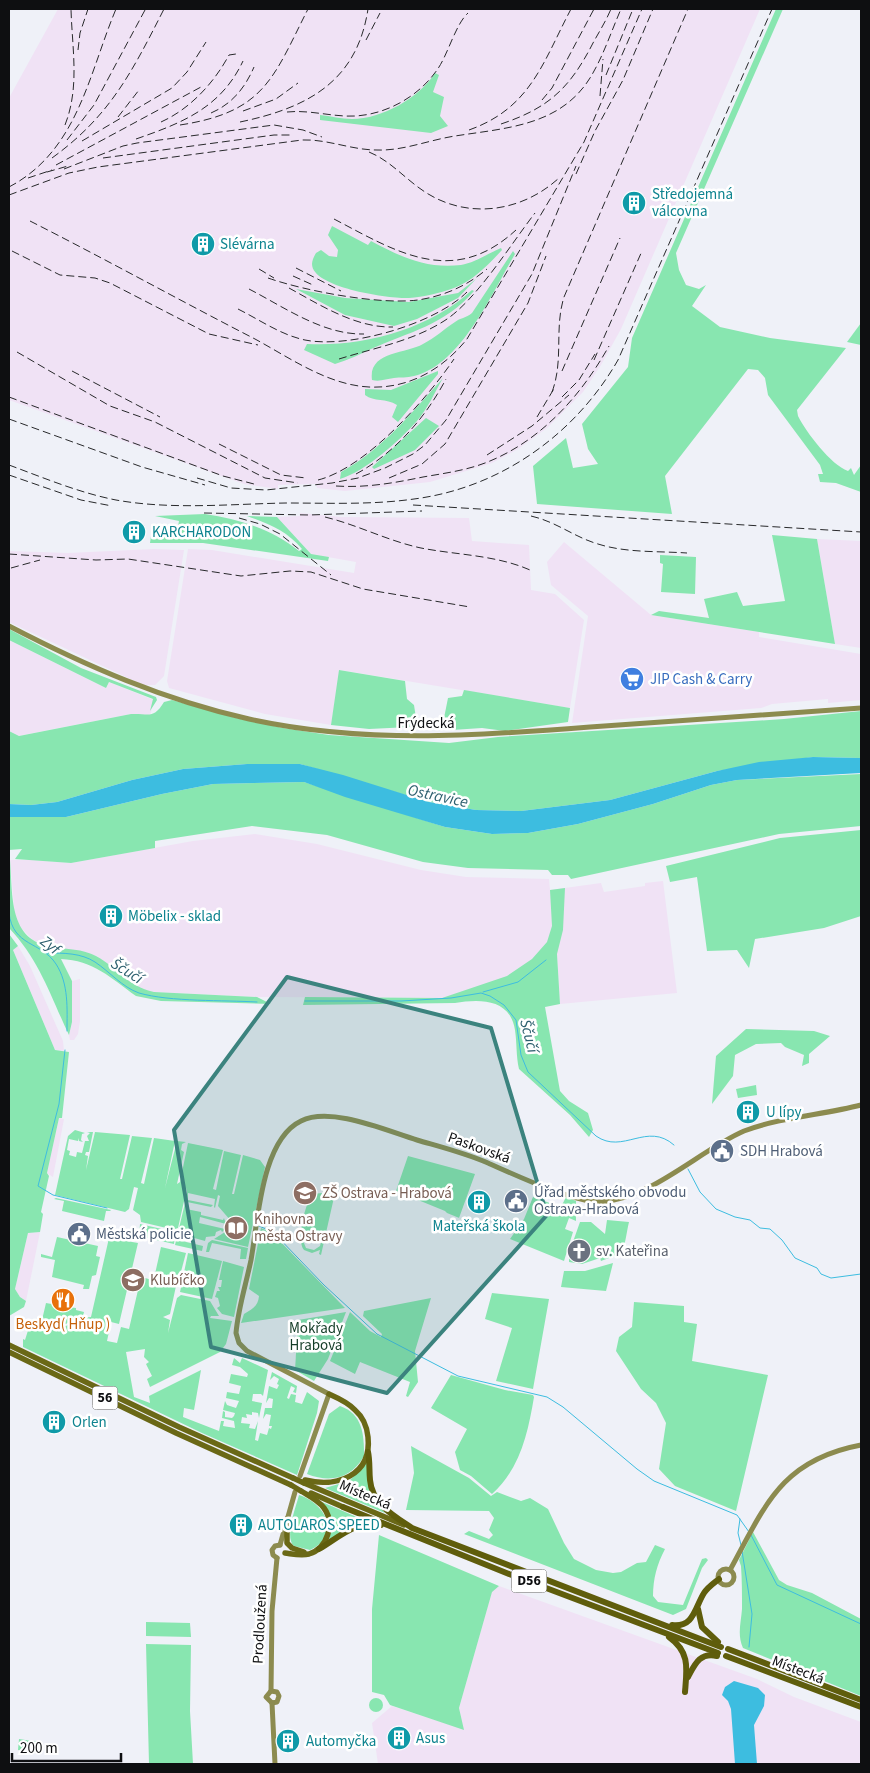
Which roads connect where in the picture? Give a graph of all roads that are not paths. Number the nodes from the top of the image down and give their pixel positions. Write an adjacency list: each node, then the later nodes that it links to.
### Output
1 (9, 626): 2 (main road, Frýdecká)
2 (861, 708)
3 (861, 1106): 6 (main road, Paskovská)
4 (9, 1345): 9 (highway, Místecká / 56)
5 (9, 1352): 9 (highway, Místecká / 56)
6 (329, 1394): 8 (highway); 10 (main road)
7 (861, 1445): 20 (main road)
8 (368, 1452): 10 (highway); 13 (highway)
9 (292, 1480): 10 (highway, Místecká / 56, bridge)
10 (301, 1485): 11 (highway, Místecká / 56); 12 (main road); 13 (highway, Místecká / 56); 16 (highway)
11 (343, 1507): 14 (highway, Místecká / D56)
12 (287, 1519): 15 (main road); 18 (highway)
13 (412, 1528): 23 (highway, Místecká / D56)
14 (403, 1532): 16 (highway); 23 (highway, Místecká / D56)
15 (280, 1546): 17 (main road); 19 (main road)
16 (319, 1549): 18 (highway)
17 (285, 1553): 18 (highway); 19 (main road)
18 (308, 1554)
19 (277, 1558): 26 (main road, Prodloužená)
20 (730, 1570): 21 (main road); 21 (main road)
21 (719, 1579): 22 (highway)
22 (698, 1609): 23 (highway); 24 (highway)
23 (655, 1626): 24 (highway, Místecká / D56); 25 (highway)
24 (719, 1650): 25 (highway)
25 (687, 1678): 27 (highway)
26 (271, 1691): 29 (main road); 29 (main road)
27 (685, 1692)
28 (861, 1700): 30 (highway, Místecká)
29 (272, 1703): 31 (main road)
30 (861, 1707)
31 (275, 1764)

